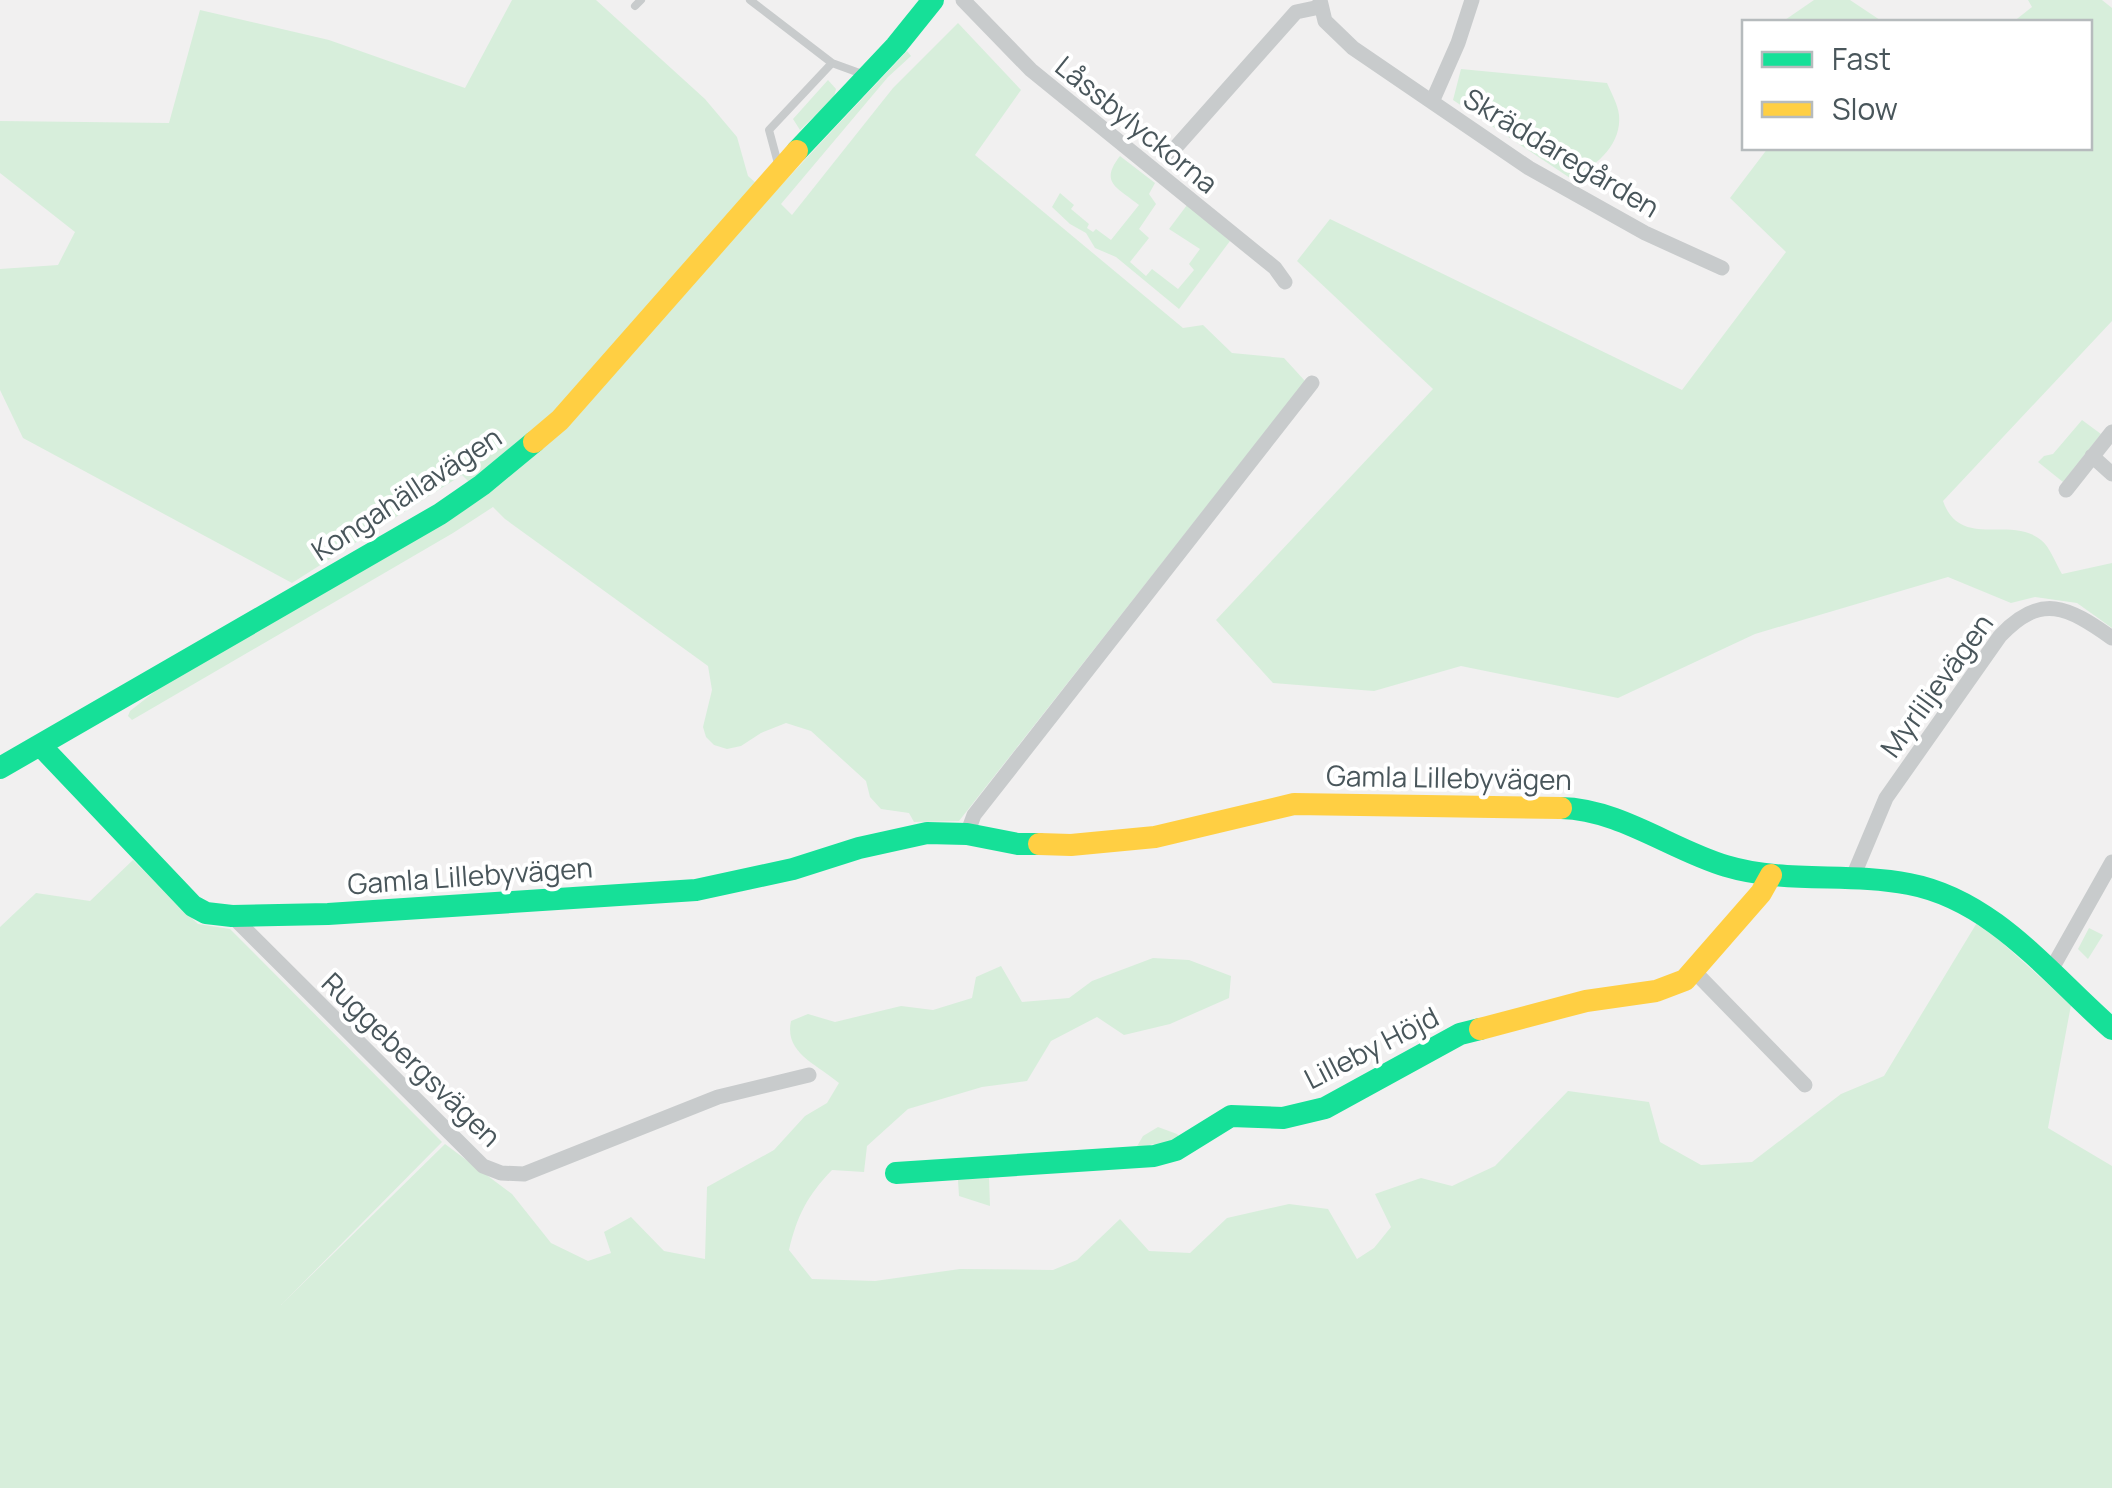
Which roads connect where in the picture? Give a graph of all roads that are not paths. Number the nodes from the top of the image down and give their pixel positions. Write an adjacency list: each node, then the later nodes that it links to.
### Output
1 (750, 0): 6 (lane)
2 (933, 0): 7 (street, Kongahällavägen)
3 (962, 0): 12 (street, Låssbylyckorna)
4 (1472, 0): 8 (street, Skräddaregården)
5 (1320, 3): 8 (street, Skräddaregården); 9 (street, Skräddaregården)
6 (832, 64): 7 (lane); 10 (lane)
7 (867, 76): 10 (street, Kongahällavägen)
8 (1432, 102): 11 (street, Skräddaregården)
9 (1168, 156)
10 (780, 172): 19 (street, Kongahällavägen)
11 (1722, 268)
12 (1285, 282)
13 (1312, 384): 21 (street)
14 (2112, 432): 15 (street)
15 (2092, 456): 16 (street); 17 (street)
16 (2112, 474)
17 (2066, 490)
18 (2112, 638): 24 (street, Myrliljevägen)
19 (40, 745): 20 (street, Kongahällavägen); 25 (street, Gamla Lillebyvägen)
20 (0, 768)
21 (967, 834): 23 (street, Gamla Lillebyvägen); 25 (street, Gamla Lillebyvägen)
22 (2112, 862): 27 (street)
23 (1771, 875): 24 (street, Gamla Lillebyvägen); 26 (street, Lilleby Höjd)
24 (1852, 878): 27 (street, Gamla Lillebyvägen)
25 (232, 916): 29 (street, Ruggebergsvägen)
26 (1693, 970): 30 (street); 31 (street, Lilleby Höjd)
27 (2050, 972): 28 (street, Gamla Lillebyvägen)
28 (2112, 1029)
29 (810, 1076)
30 (1805, 1085)
31 (896, 1174)

